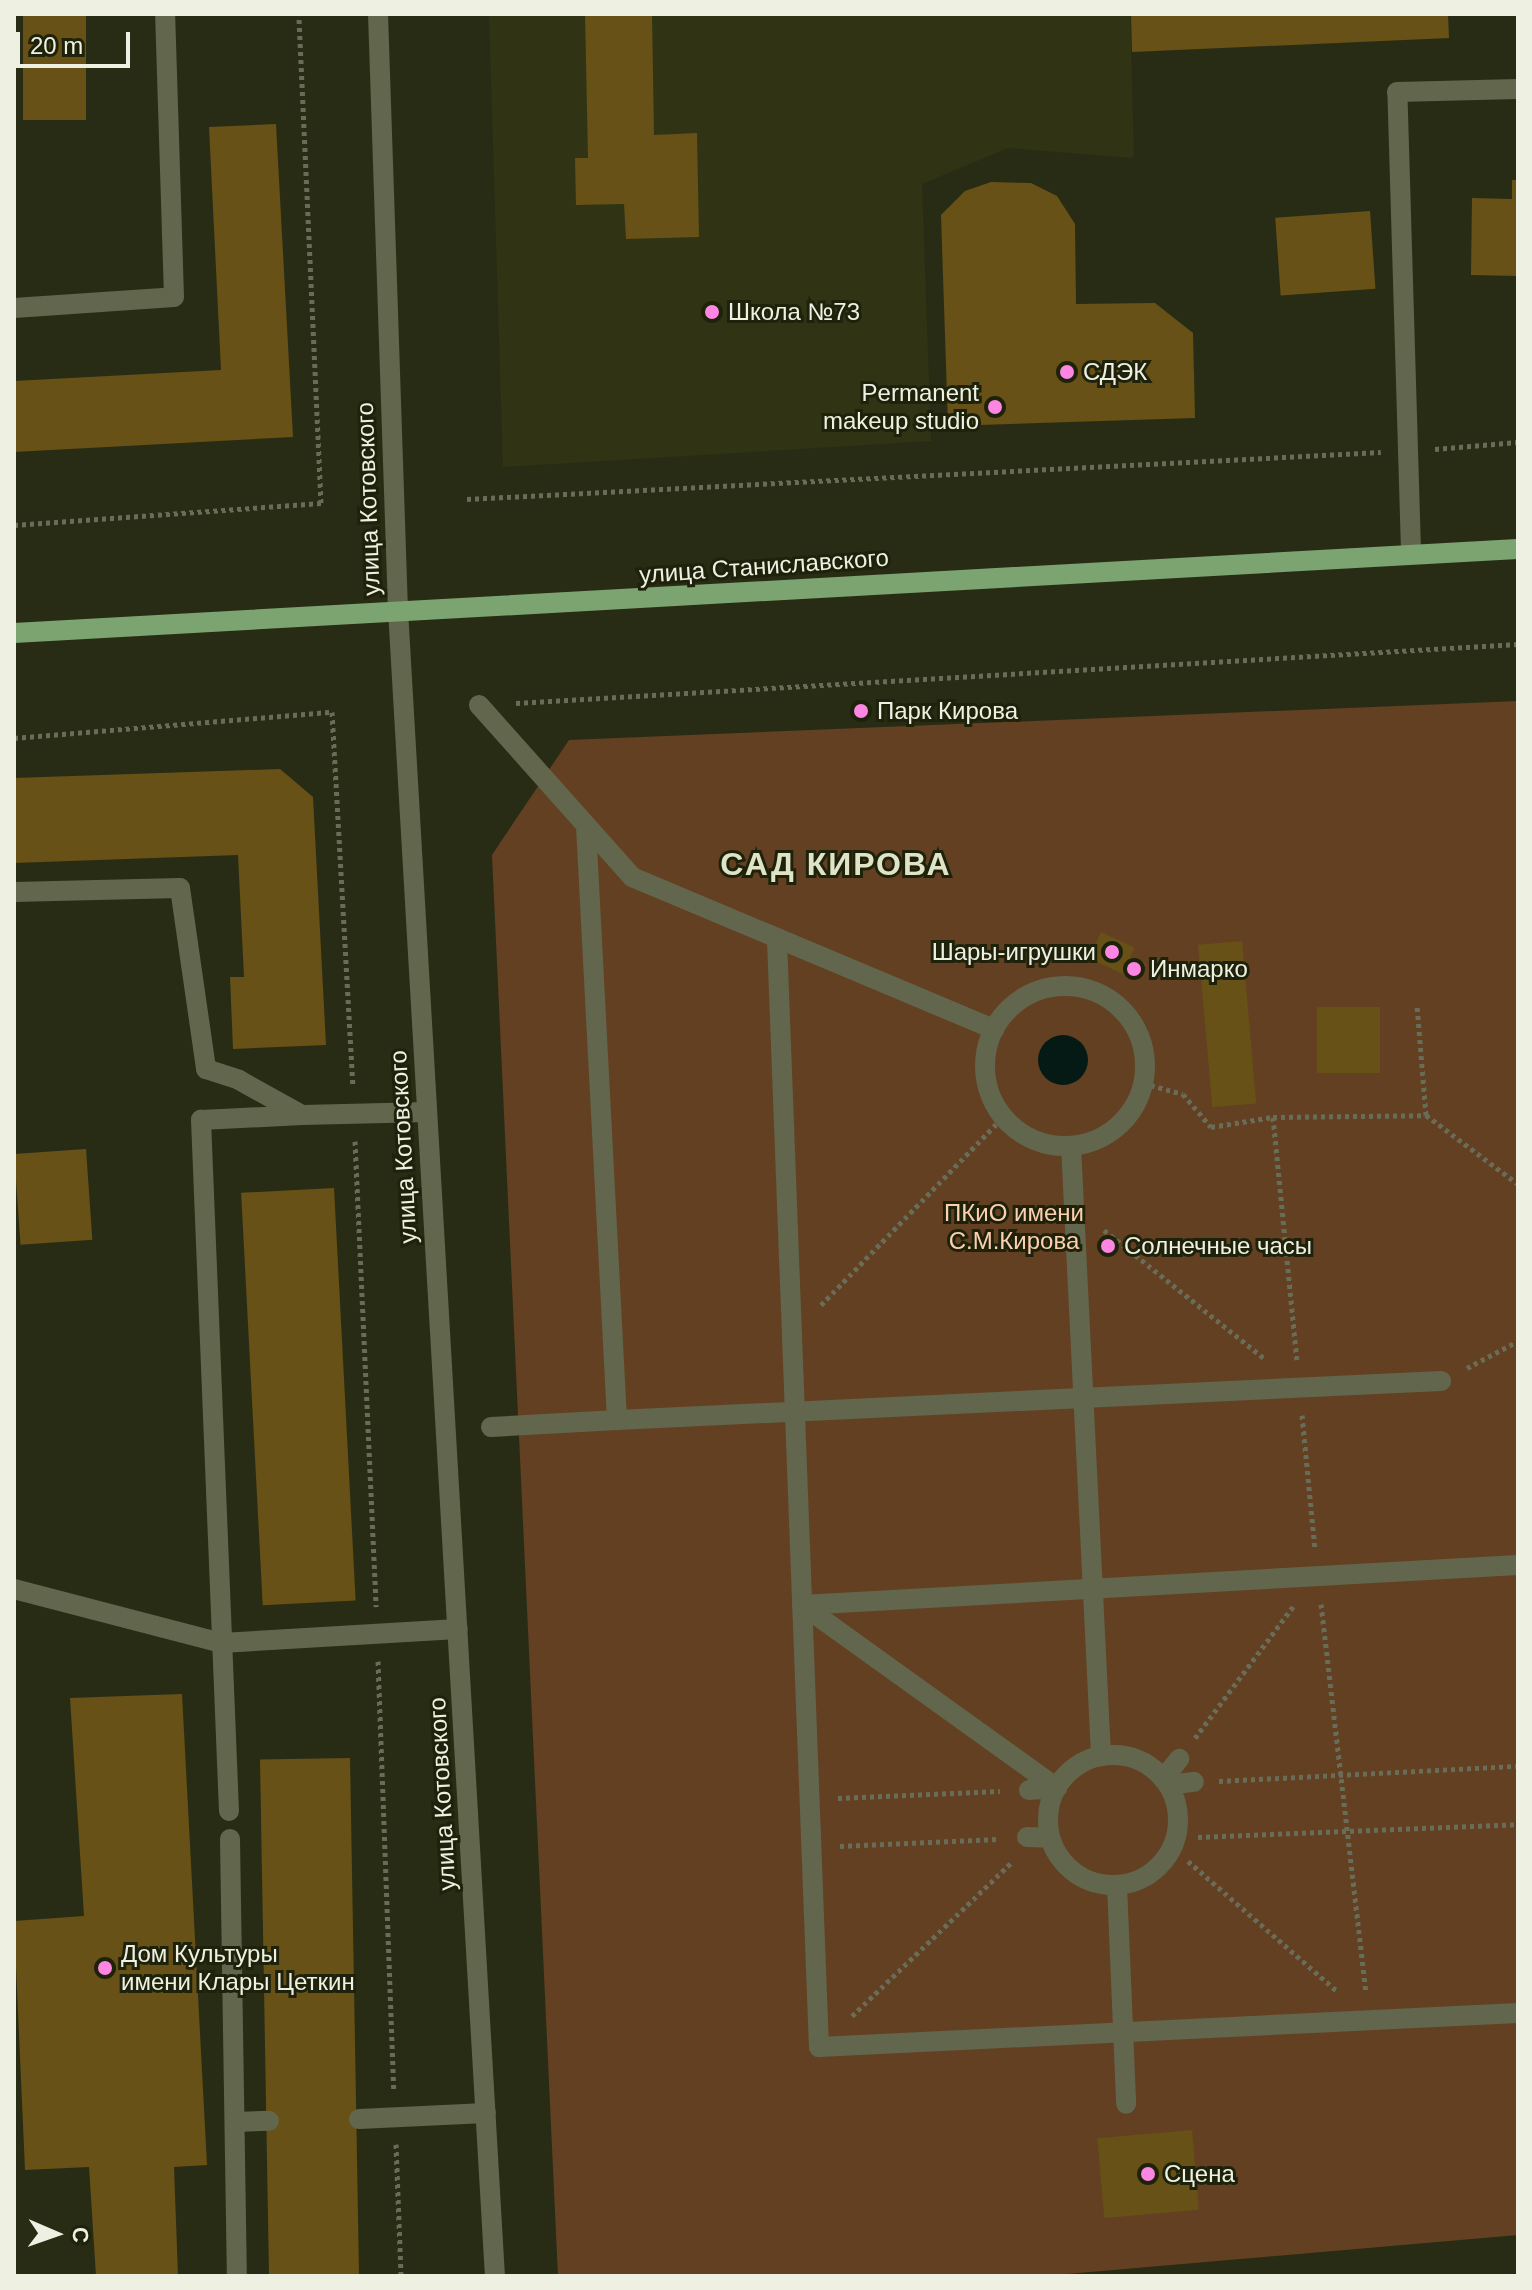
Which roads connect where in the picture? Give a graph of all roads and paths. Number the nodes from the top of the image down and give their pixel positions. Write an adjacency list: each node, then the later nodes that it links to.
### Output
1 (165, 14): 5 (street)
2 (299, 14): 9 (path)
3 (378, 14): 12 (street, улица Котовского)
4 (1518, 89): 7 (street)
5 (14, 308)
6 (1518, 442): 7 (path)
7 (1407, 451): 8 (path); 11 (street)
8 (467, 499)
9 (14, 525)
10 (1518, 549): 11 (main road, улица Станиславского)
11 (1411, 551): 12 (main road, улица Станиславского)
12 (398, 610): 13 (main road, улица Станиславского); 23 (street, улица Котовского)
13 (14, 633)
14 (1518, 644): 15 (path)
15 (479, 705): 17 (street)
16 (14, 738): 25 (path)
17 (586, 826): 19 (street); 38 (street)
18 (14, 892): 24 (street)
19 (777, 940): 21 (street); 32 (street)
20 (1417, 1006): 26 (path)
21 (994, 1029): 22 (street); 27 (street)
22 (1143, 1083): 28 (path); 29 (street)
23 (427, 1112): 25 (street); 45 (street, улица Котовского)
24 (302, 1115): 25 (street); 47 (street)
25 (354, 1115): 46 (path)
26 (1426, 1115): 28 (path); 30 (path)
27 (1003, 1117): 29 (street); 32 (path)
28 (1273, 1117): 35 (path)
29 (1071, 1146): 31 (street)
30 (1518, 1184)
31 (1071, 1203): 35 (path); 36 (street)
32 (792, 1334): 37 (street)
33 (1518, 1341): 34 (path)
34 (1441, 1381): 35 (street)
35 (1300, 1387): 36 (street); 41 (path)
36 (1081, 1396): 37 (street); 42 (street)
37 (794, 1409): 38 (street); 44 (street)
38 (617, 1420): 39 (street)
39 (491, 1427)
40 (1518, 1565): 41 (street)
41 (1317, 1574): 42 (street); 49 (path); 51 (path)
42 (1093, 1584): 44 (street); 48 (street)
43 (14, 1589): 47 (street)
44 (802, 1605): 54 (street); 56 (street)
45 (458, 1629): 46 (street); 72 (street, улица Котовского)
46 (378, 1633): 47 (street); 74 (path)
47 (221, 1643): 57 (street)
48 (1101, 1756): 52 (street); 54 (street)
49 (1179, 1759): 52 (street)
50 (1518, 1766): 51 (path)
51 (1340, 1775): 53 (path); 59 (path)
52 (1166, 1782): 53 (street); 65 (street)
53 (1194, 1782)
54 (1057, 1788): 55 (street); 61 (street)
55 (1029, 1790): 56 (path)
56 (810, 1799): 64 (street)
57 (229, 1811)
58 (1518, 1824): 59 (path)
59 (1348, 1831): 60 (path); 68 (path)
60 (1198, 1837): 65 (street)
61 (1050, 1838): 63 (street); 66 (street)
62 (230, 1839): 76 (street)
63 (1029, 1841): 64 (path); 70 (path)
64 (811, 1847): 70 (street)
65 (1178, 1850): 66 (street); 68 (path)
66 (1117, 1885): 69 (street)
67 (1518, 2013): 68 (street)
68 (1370, 2020): 69 (street)
69 (1123, 2032): 70 (street); 71 (street)
70 (819, 2047)
71 (1126, 2104)
72 (486, 2113): 74 (street); 79 (street, улица Котовского)
73 (359, 2119): 74 (street)
74 (395, 2120): 78 (path)
75 (269, 2121): 76 (street)
76 (235, 2122): 77 (street)
77 (237, 2276)
78 (401, 2276)
79 (495, 2276)

